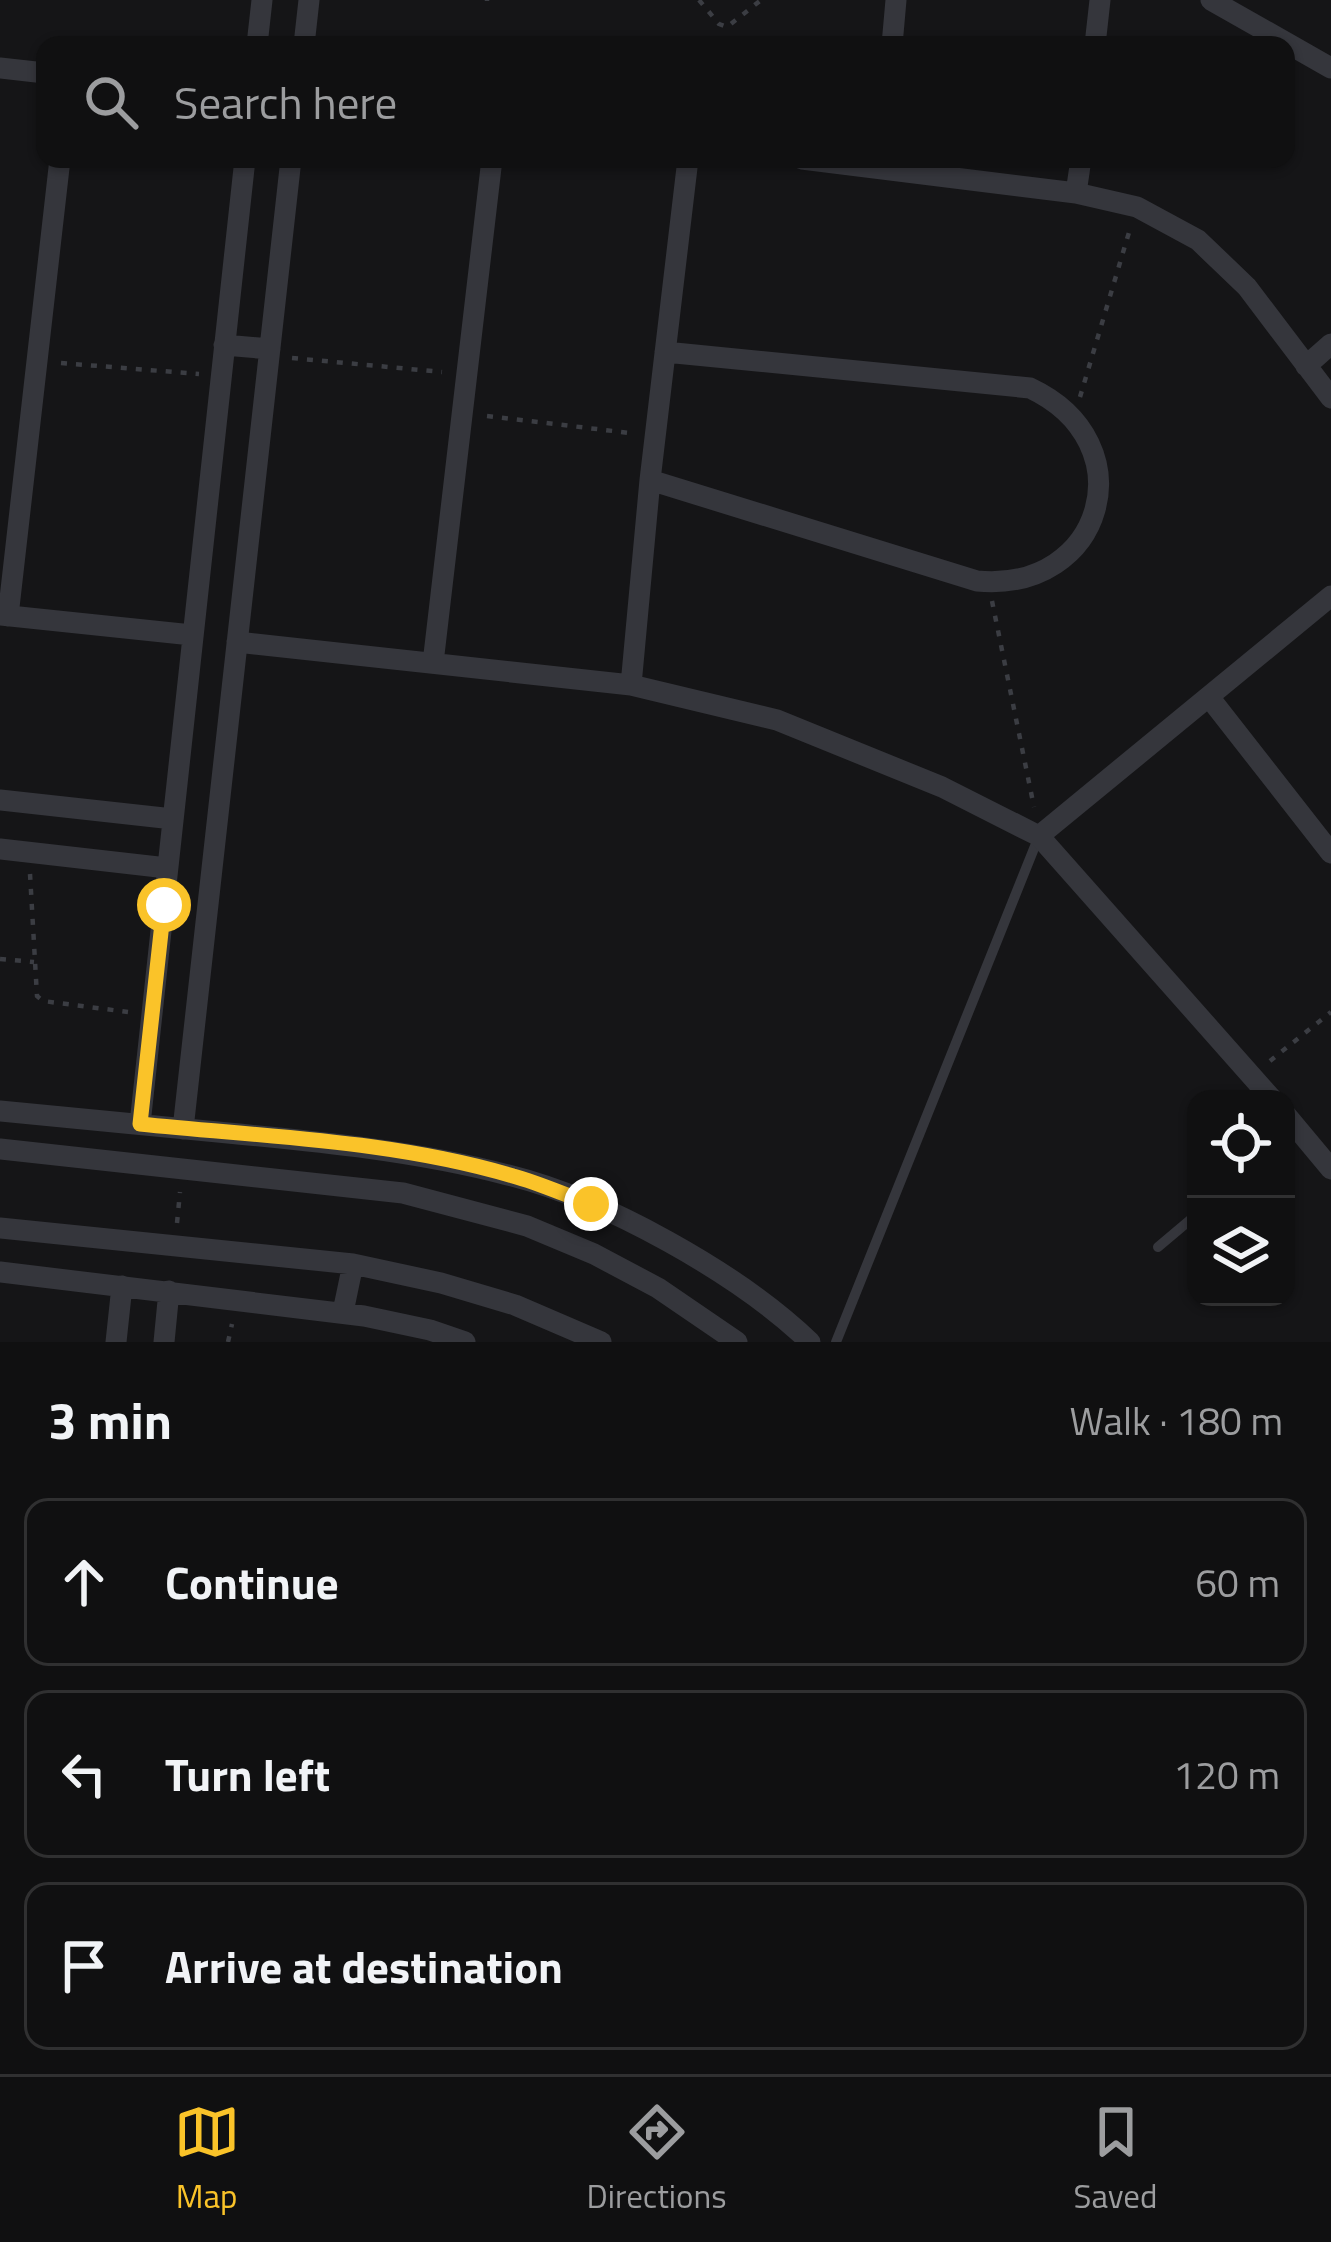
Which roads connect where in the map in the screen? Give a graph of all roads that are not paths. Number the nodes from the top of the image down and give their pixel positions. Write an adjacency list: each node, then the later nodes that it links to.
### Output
1 (262, 0): 6 (street)
2 (309, 0): 7 (street)
3 (896, 0): 8 (street)
4 (1100, 0): 9 (street)
5 (1210, 0): 10 (street)
6 (258, 36)
7 (305, 36)
8 (893, 36)
9 (1096, 36)
10 (1274, 36)
11 (1295, 48): 13 (street)
12 (0, 68): 14 (street)
13 (1331, 68)
14 (36, 72)
15 (59, 168): 31 (street)
16 (243, 168): 24 (street)
17 (290, 168): 25 (street)
18 (491, 168): 34 (street)
19 (687, 168): 26 (street)
20 (912, 168): 22 (street)
21 (1080, 168): 22 (street)
22 (1076, 193): 27 (street)
23 (1331, 344): 27 (street)
24 (224, 345): 25 (street); 32 (street)
25 (269, 352): 33 (street)
26 (665, 352): 29 (street); 29 (street)
27 (1306, 365): 28 (street)
28 (1331, 398)
29 (650, 480): 35 (street)
30 (1331, 596): 36 (street)
31 (4, 615): 32 (street)
32 (192, 635): 38 (street)
33 (237, 642): 34 (street); 44 (street)
34 (433, 663): 35 (street)
35 (631, 686): 39 (street)
36 (1209, 697): 39 (street); 41 (street)
37 (0, 800): 38 (street)
38 (173, 819): 42 (street)
39 (1040, 836): 45 (street); 68 (lane)
40 (0, 849): 42 (street)
41 (1331, 853)
42 (167, 868): 43 (street)
43 (148, 1043): 44 (street); 47 (street)
44 (192, 1046): 48 (street)
45 (1264, 1090)
46 (0, 1112): 47 (street)
47 (140, 1124): 48 (street)
48 (183, 1129): 50 (street)
49 (1295, 1134): 52 (street)
50 (351, 1144): 53 (street); 62 (street)
51 (0, 1149): 53 (street)
52 (1331, 1169)
53 (346, 1185): 67 (street)
54 (1187, 1223): 56 (lane)
55 (0, 1228): 57 (street)
56 (1158, 1247)
57 (353, 1264): 61 (street); 66 (street)
58 (0, 1273): 59 (street)
59 (122, 1286): 60 (street); 63 (street)
60 (169, 1291): 61 (street); 64 (street)
61 (343, 1312): 65 (street)
62 (804, 1340)
63 (116, 1342)
64 (164, 1342)
65 (465, 1342)
66 (601, 1342)
67 (737, 1342)
68 (836, 1342)

